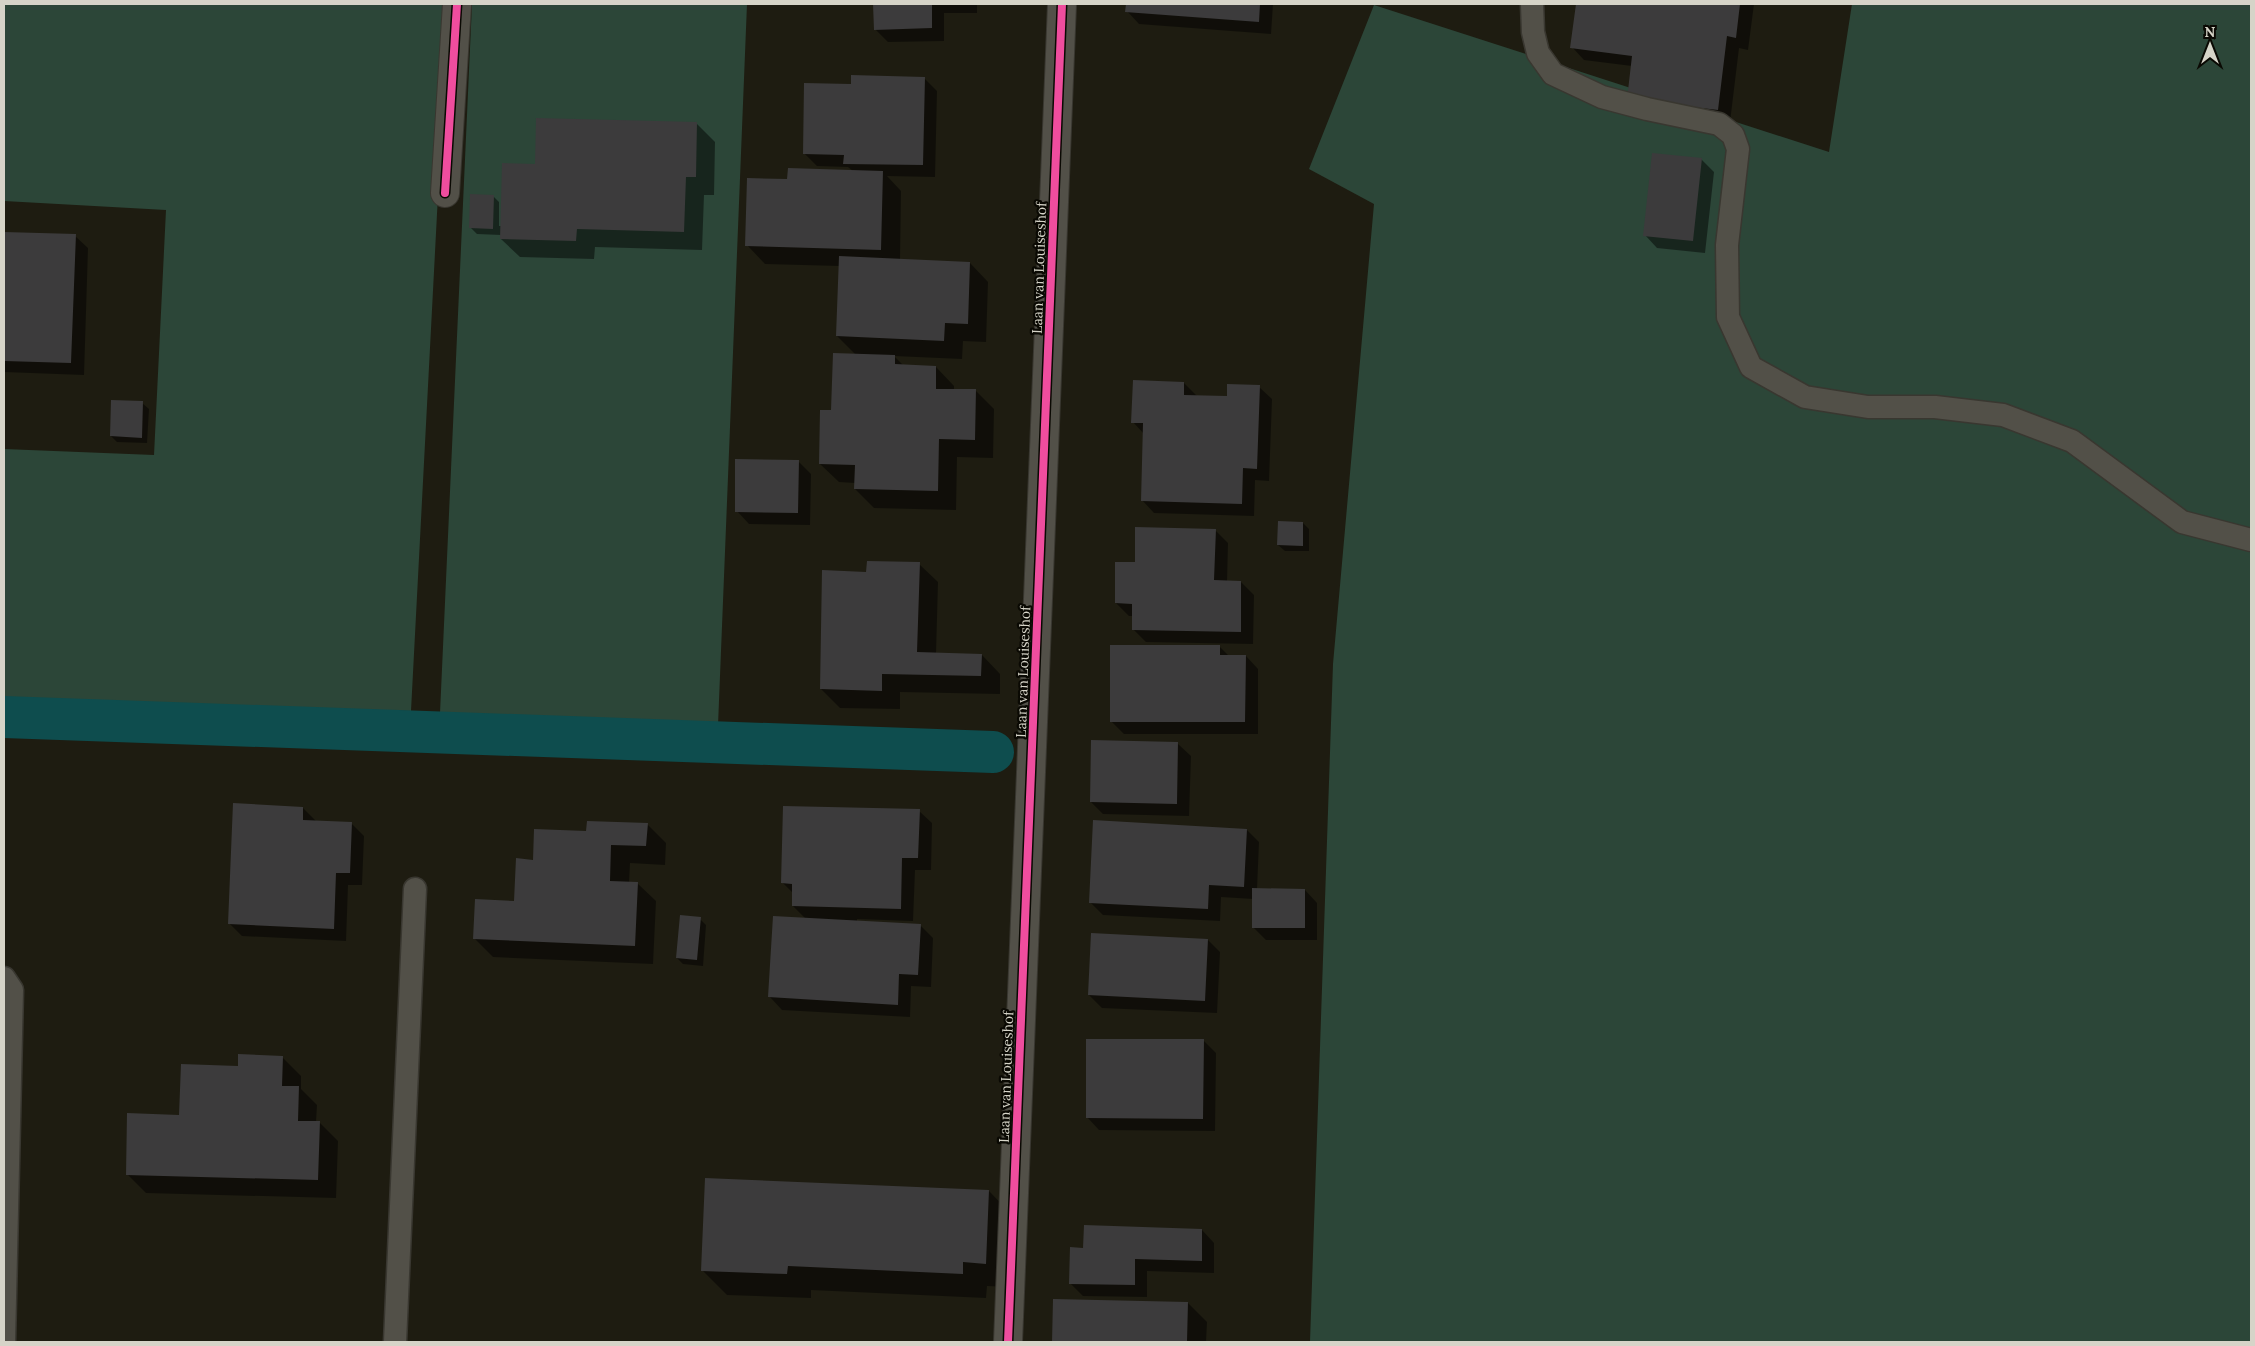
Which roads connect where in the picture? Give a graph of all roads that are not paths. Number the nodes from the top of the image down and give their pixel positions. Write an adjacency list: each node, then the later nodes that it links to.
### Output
1 (457, 4): 4 (street)
2 (1062, 4): 10 (street, Laan van Louiseshof)
3 (1532, 4): 5 (lane)
4 (446, 193)
5 (2251, 540)
6 (415, 890): 9 (lane)
7 (4, 978): 8 (lane)
8 (4, 1342)
9 (395, 1342)
10 (1008, 1342)

